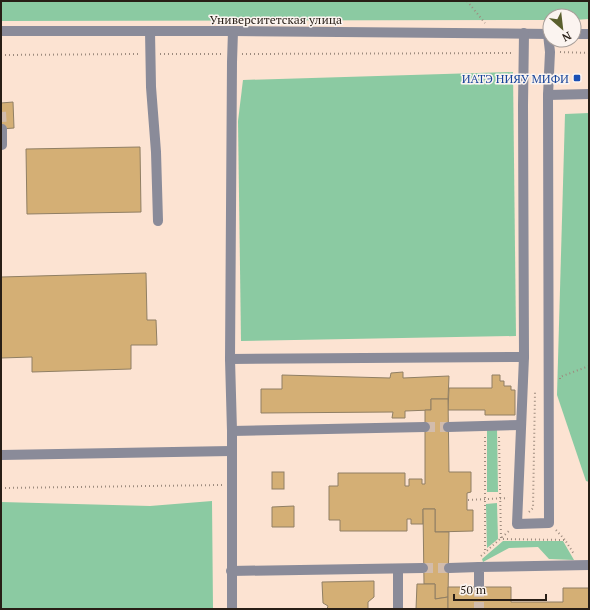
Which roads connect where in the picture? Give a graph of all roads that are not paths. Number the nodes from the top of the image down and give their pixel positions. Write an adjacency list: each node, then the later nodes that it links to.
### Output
1 (1, 31): 2 (street, Университетская улица)
2 (150, 31): 3 (street, Университетская улица); 11 (street)
3 (233, 31): 4 (street, Университетская улица); 13 (street)
4 (524, 33): 5 (street, Университетская улица); 12 (street)
5 (542, 34)
6 (550, 48): 8 (street)
7 (589, 94): 8 (street)
8 (548, 95): 14 (street)
9 (2, 128): 10 (street)
10 (1, 145)
11 (158, 221)
12 (524, 357): 13 (street); 14 (street)
13 (230, 359): 17 (street)
14 (521, 425): 16 (street)
15 (425, 427): 17 (street)
16 (448, 427)
17 (232, 431): 18 (street)
18 (231, 451): 19 (street); 25 (street)
19 (1, 455)
20 (589, 565): 21 (street)
21 (479, 567): 24 (street); 26 (street)
22 (398, 568): 23 (street); 25 (street); 28 (street)
23 (423, 568)
24 (449, 568)
25 (231, 571): 27 (street)
26 (479, 587)
27 (232, 609)
28 (398, 609)

